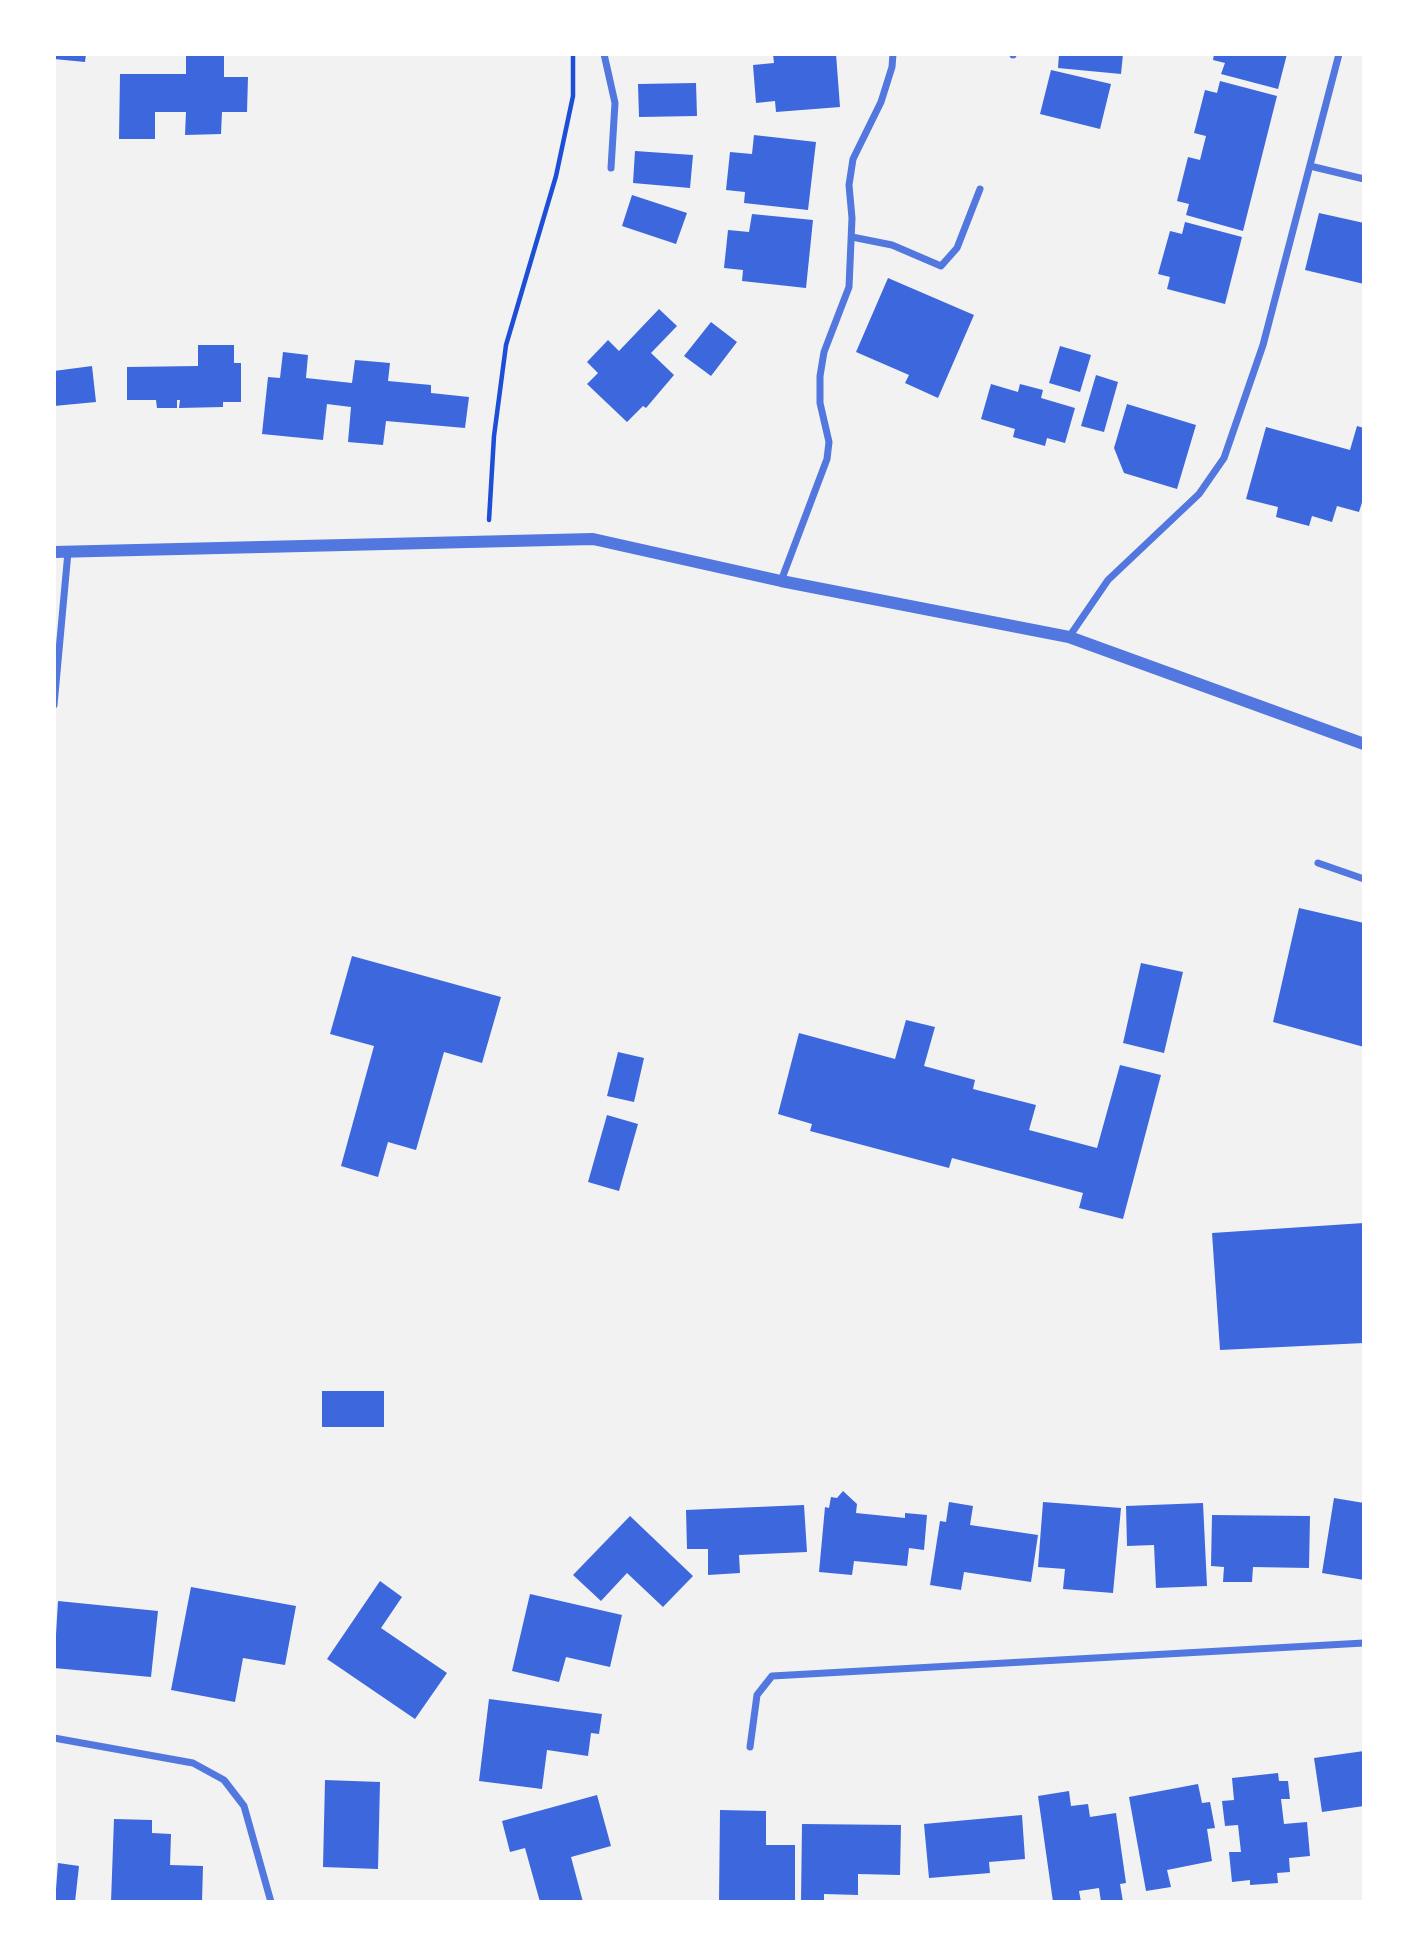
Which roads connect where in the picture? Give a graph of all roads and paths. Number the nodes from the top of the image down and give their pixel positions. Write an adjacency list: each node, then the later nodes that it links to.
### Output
1 (573, 54): 10 (path)
2 (604, 54): 6 (street)
3 (893, 54): 9 (street)
4 (1339, 54): 5 (street)
5 (1310, 166): 7 (street); 14 (street)
6 (611, 168)
7 (1364, 179)
8 (980, 189): 9 (street)
9 (852, 237): 13 (street)
10 (488, 542): 12 (street); 13 (street)
11 (54, 552): 12 (street)
12 (68, 552): 15 (street)
13 (781, 581): 14 (street)
14 (1069, 637): 16 (street)
15 (54, 705)
16 (1364, 744)
17 (1318, 863): 18 (street)
18 (1364, 879)
19 (1364, 1643): 21 (street)
20 (54, 1738): 22 (street)
21 (750, 1746)
22 (271, 1902)

